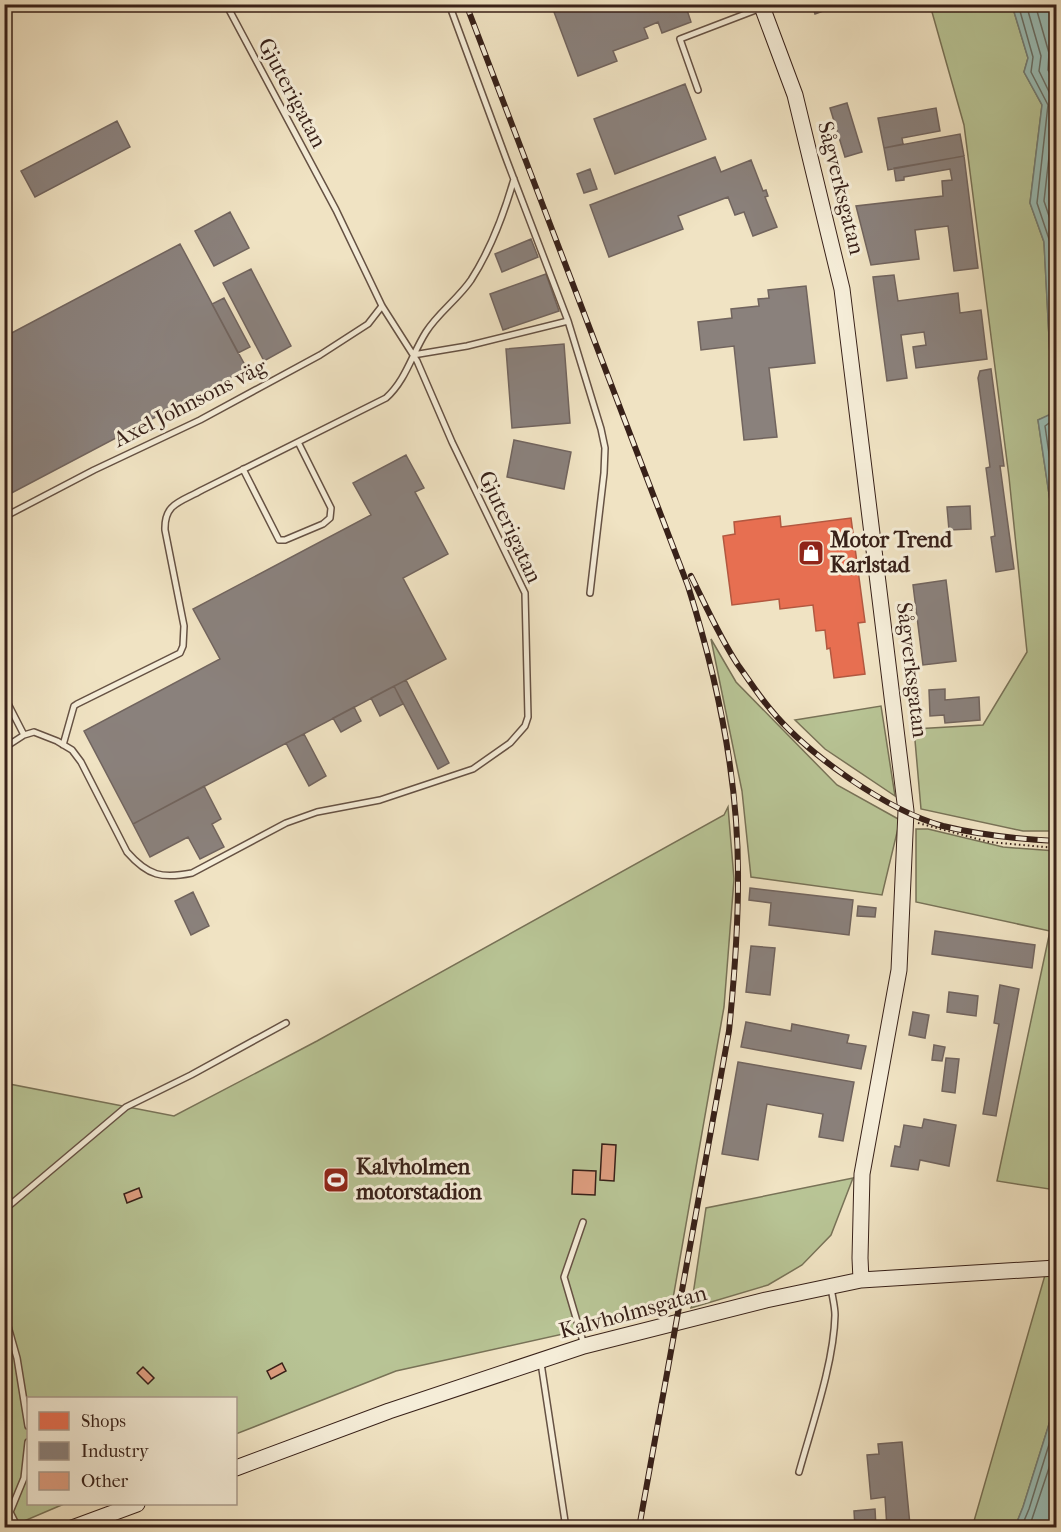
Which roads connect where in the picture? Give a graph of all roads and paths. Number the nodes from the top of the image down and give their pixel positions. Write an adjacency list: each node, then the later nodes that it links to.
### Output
1 (226, 4): 6 (lane, Gjuterigatan)
2 (449, 4): 5 (lane)
3 (762, 6): 4 (lane); 17 (street, Sågverksgatan)
4 (698, 90)
5 (514, 179): 7 (lane); 8 (lane)
6 (382, 306): 8 (lane, Gjuterigatan); 11 (lane, Axel Johnsons väg)
7 (568, 321): 8 (lane); 12 (lane)
8 (413, 355): 9 (lane); 15 (lane, Gjuterigatan)
9 (298, 442): 10 (lane); 10 (lane)
10 (243, 470): 15 (lane)
11 (4, 517)
12 (590, 593)
13 (4, 696): 14 (lane)
14 (24, 735): 15 (lane, Gjuterigatan); 16 (lane)
15 (63, 745)
16 (4, 748)
17 (906, 819): 18 (path); 23 (street, Sågverksgatan)
18 (1056, 849)
19 (286, 1023): 20 (lane)
20 (4, 1210)
21 (583, 1222): 26 (lane)
22 (1056, 1268): 23 (street, Kalvholmsgatan)
23 (861, 1280): 24 (street, Kalvholmsgatan)
24 (831, 1286): 26 (street, Kalvholmsgatan); 31 (lane)
25 (4, 1312): 28 (lane)
26 (584, 1346): 27 (street, Kalvholmsgatan)
27 (541, 1362): 30 (street, Kalvholmsgatan); 36 (lane)
28 (27, 1420)
29 (27, 1451): 33 (lane)
30 (237, 1468)
31 (799, 1472)
32 (132, 1505): 35 (street)
33 (7, 1513): 34 (lane)
34 (18, 1527)
35 (72, 1527)
36 (566, 1527)

